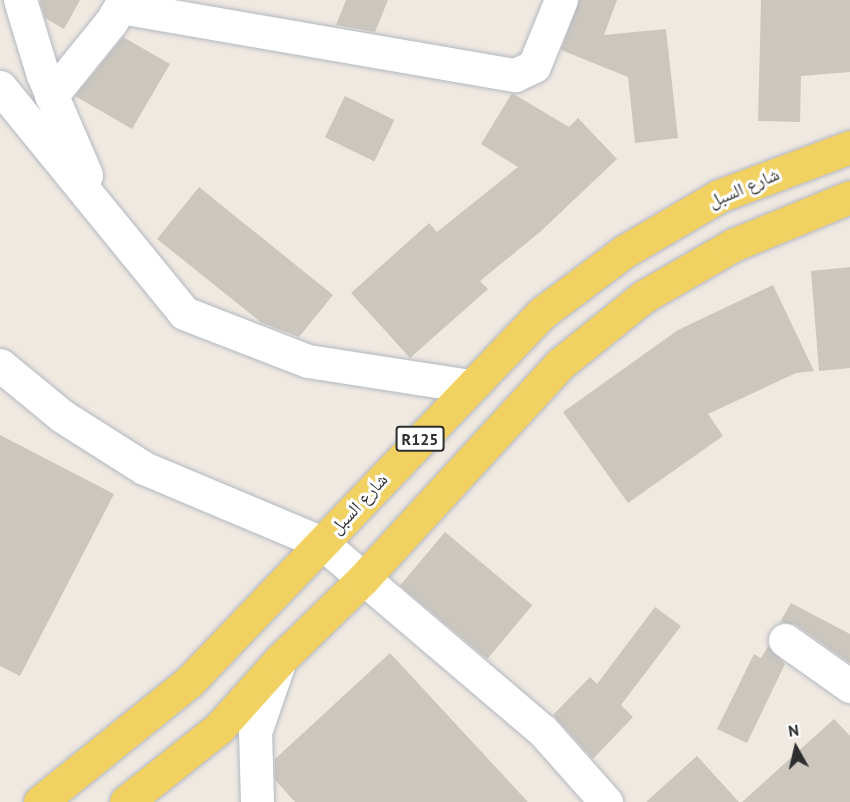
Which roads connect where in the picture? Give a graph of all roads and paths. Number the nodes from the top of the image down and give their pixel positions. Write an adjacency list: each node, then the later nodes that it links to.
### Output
1 (20, 0): 5 (street)
2 (561, 0): 3 (street)
3 (122, 3): 5 (street)
4 (0, 87): 8 (street)
5 (51, 96): 8 (street)
6 (850, 147): 10 (main road, شارع السبل / R125)
7 (850, 197): 12 (main road, R125)
8 (103, 212): 10 (street)
9 (0, 365): 11 (street)
10 (470, 386): 11 (main road, شارع السبل / R125)
11 (322, 543): 12 (street); 16 (main road, شارع السبل / R125)
12 (363, 579): 14 (main road, R125); 19 (street)
13 (785, 640): 15 (street)
14 (280, 660): 17 (main road, R125); 18 (street)
15 (850, 686)
16 (40, 802)
17 (126, 802)
18 (257, 802)
19 (606, 802)

